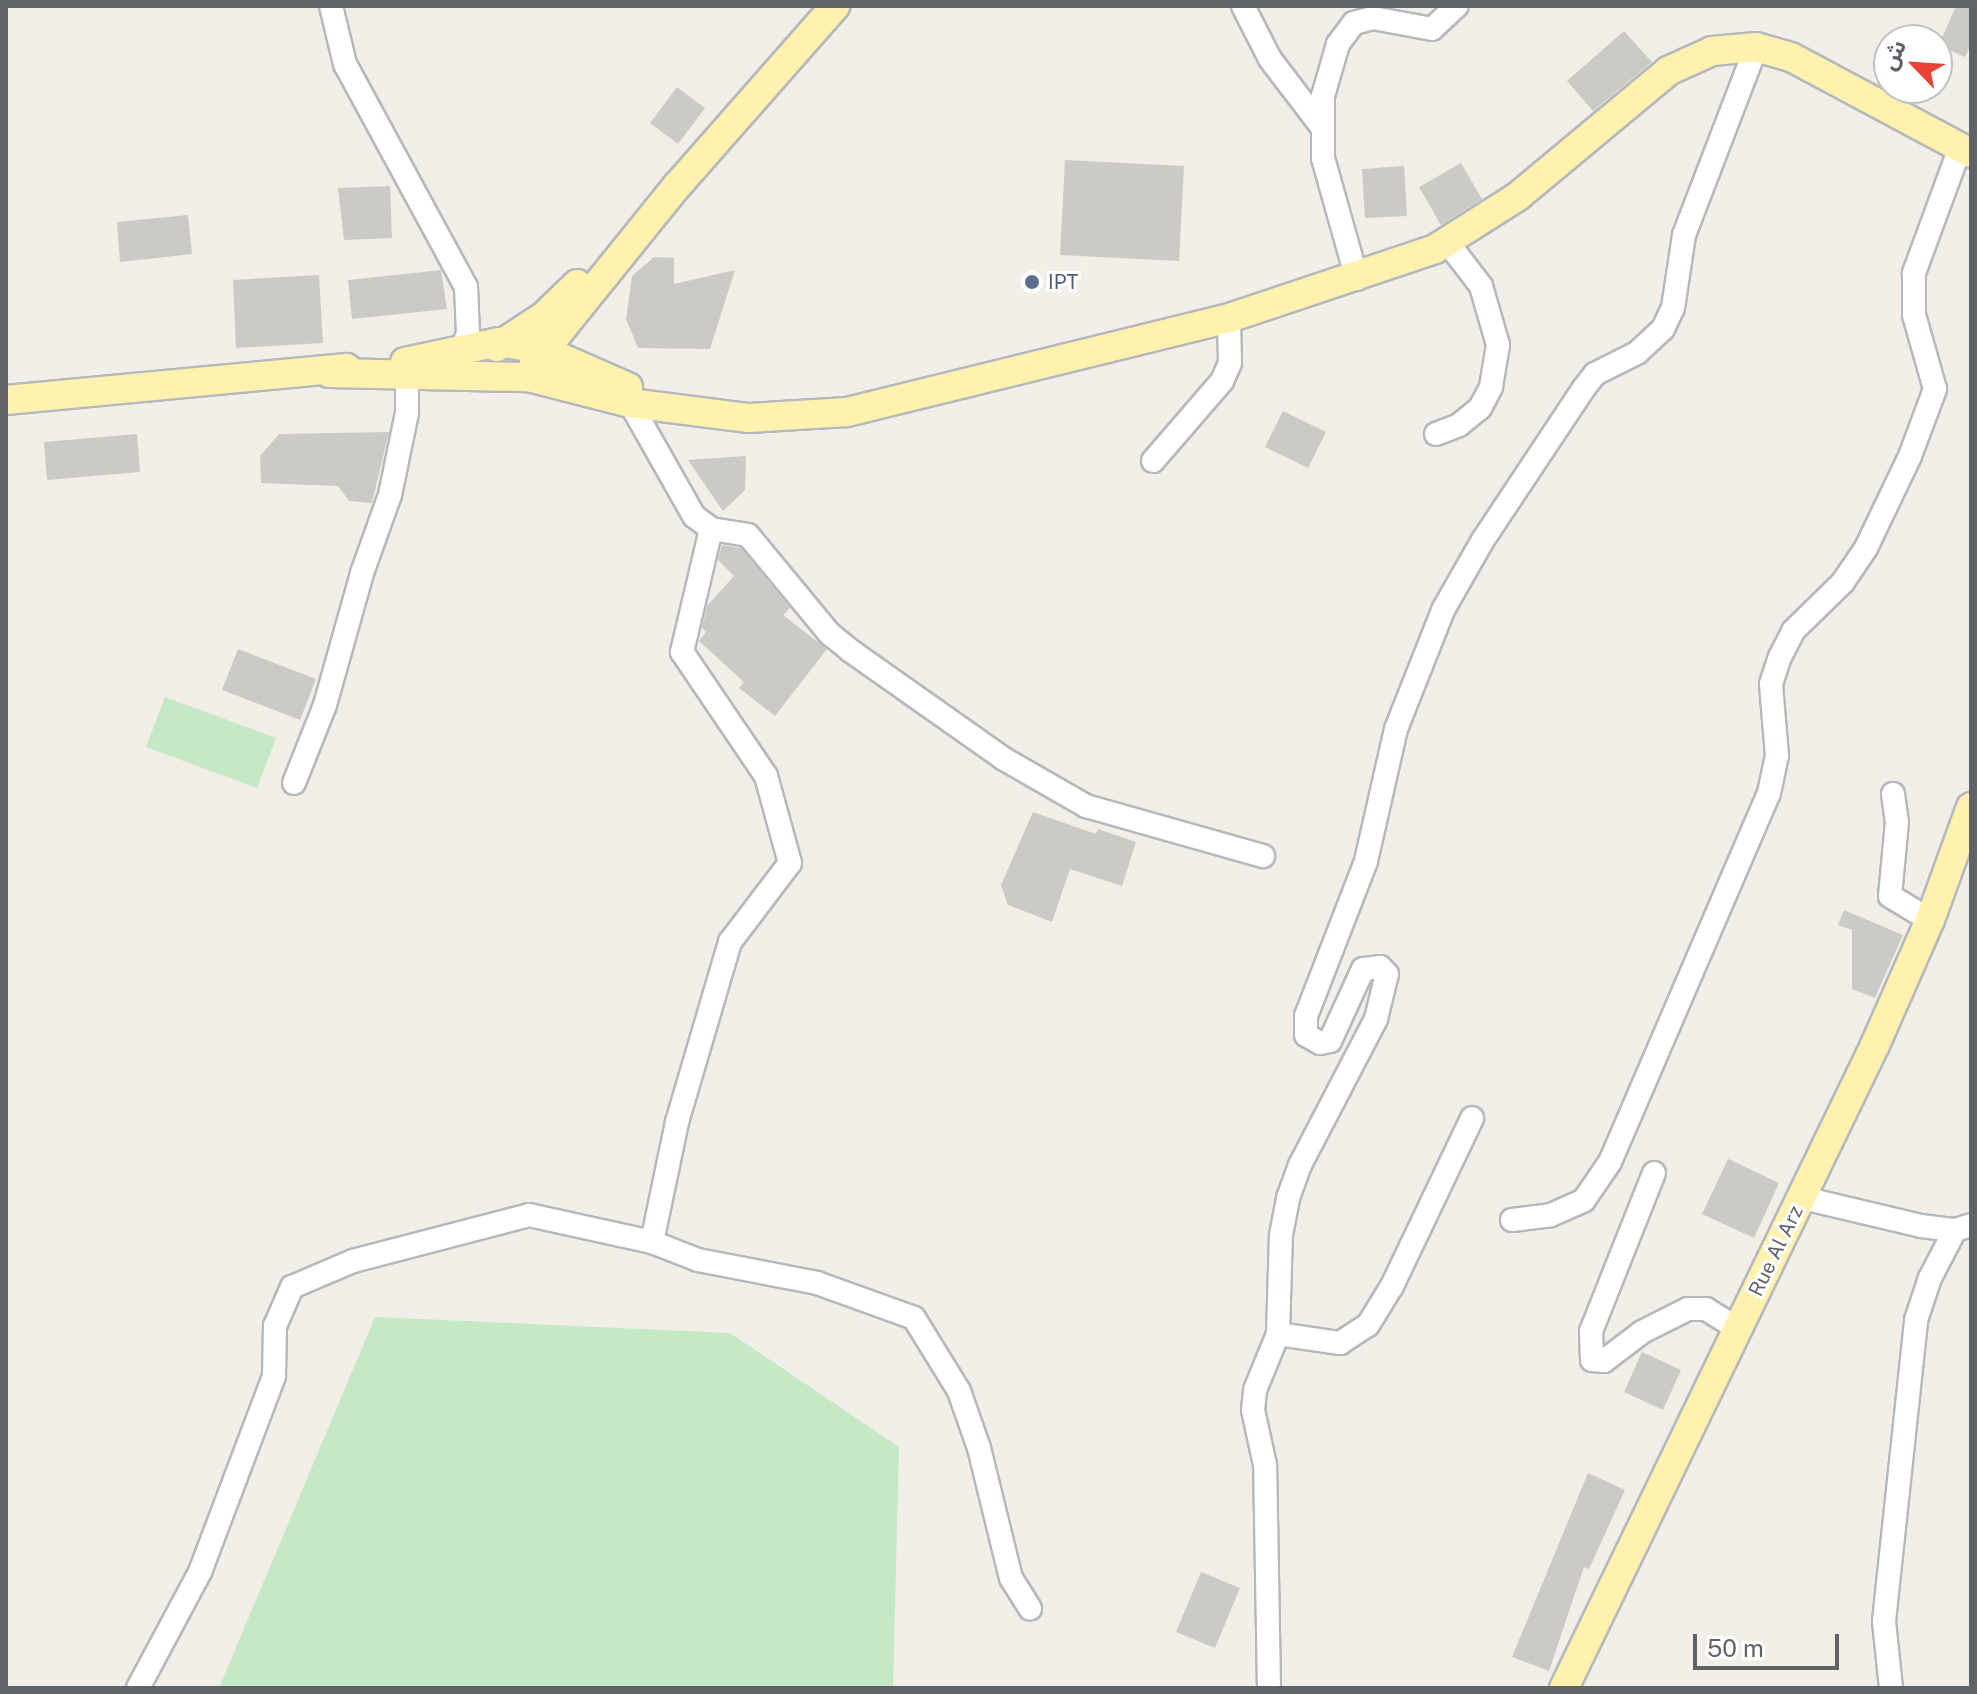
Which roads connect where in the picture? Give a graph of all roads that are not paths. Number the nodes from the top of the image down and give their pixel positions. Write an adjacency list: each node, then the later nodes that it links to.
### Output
1 (331, 6): 14 (street)
2 (835, 6): 8 (main road)
3 (1243, 6): 6 (street)
4 (1457, 6): 6 (street)
5 (1756, 47): 7 (main road); 9 (main road); 37 (street)
6 (1322, 127): 10 (street)
7 (1966, 151): 33 (street)
8 (677, 186): 12 (main road); 13 (main road)
9 (1448, 243): 10 (main road); 22 (street)
10 (1357, 279): 11 (main road)
11 (1229, 318): 21 (main road); 23 (street)
12 (499, 342): 13 (main road); 14 (main road); 16 (main road)
13 (541, 349): 18 (main road); 21 (main road)
14 (461, 352): 15 (main road)
15 (329, 373): 17 (main road); 19 (main road)
16 (488, 375): 17 (main road); 18 (main road)
17 (407, 376): 25 (street)
18 (528, 377): 20 (main road)
19 (6, 400)
20 (630, 403): 21 (main road); 24 (street)
21 (695, 413)
22 (1436, 434)
23 (1153, 461)
24 (711, 529): 28 (street); 35 (street)
25 (294, 783)
26 (1893, 794): 29 (street)
27 (1971, 807): 29 (main road, Rue Al Arz)
28 (1263, 856)
29 (1930, 920): 32 (main road, Rue Al Arz)
30 (1472, 1118): 37 (street)
31 (1654, 1173): 36 (street)
32 (1803, 1198): 34 (street); 36 (main road, Rue Al Arz)
33 (1512, 1220)
34 (1963, 1228): 42 (street)
35 (652, 1242): 38 (street); 39 (street)
36 (1738, 1329): 41 (main road, Rue Al Arz)
37 (1278, 1334): 40 (street)
38 (1030, 1609)
39 (138, 1688)
40 (1269, 1688)
41 (1564, 1688)
42 (1891, 1688)

